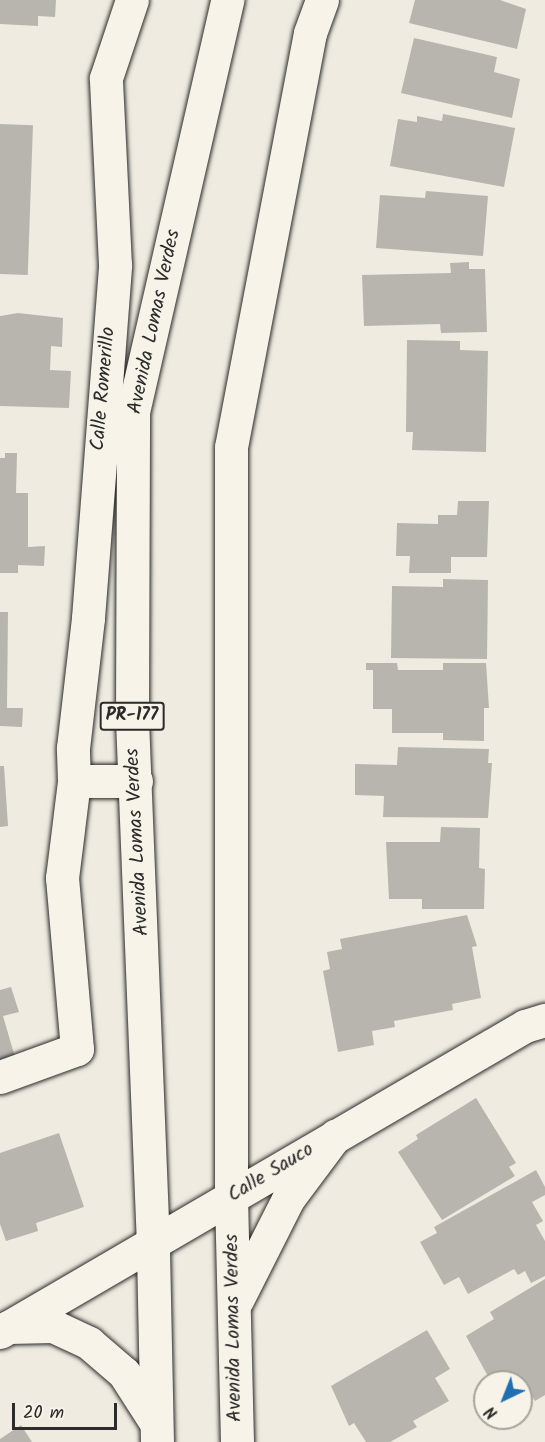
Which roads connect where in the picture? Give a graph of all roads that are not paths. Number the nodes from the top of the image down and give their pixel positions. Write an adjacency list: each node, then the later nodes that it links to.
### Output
1 (132, 0): 4 (main road, Calle Romerillo)
2 (227, 0): 5 (main road, Avenida Lomas Verdes / PR-177)
3 (322, 0): 9 (main road, Avenida Lomas Verdes)
4 (74, 781): 5 (main road); 7 (main road, Calle Romerillo)
5 (136, 781): 10 (main road, Avenida Lomas Verdes / PR-177)
6 (545, 1020): 8 (main road, Calle Sauco)
7 (0, 1077)
8 (335, 1136): 9 (main road, Calle Sauco); 11 (main road)
9 (231, 1197): 10 (main road, Calle Sauco); 11 (main road, Avenida Lomas Verdes)
10 (153, 1245): 12 (main road, Calle Sauco); 13 (main road, Avenida Lomas Verdes / PR-177)
11 (234, 1307): 14 (main road, Avenida Lomas Verdes)
12 (4, 1329): 13 (main road)
13 (157, 1432)
14 (237, 1442)

